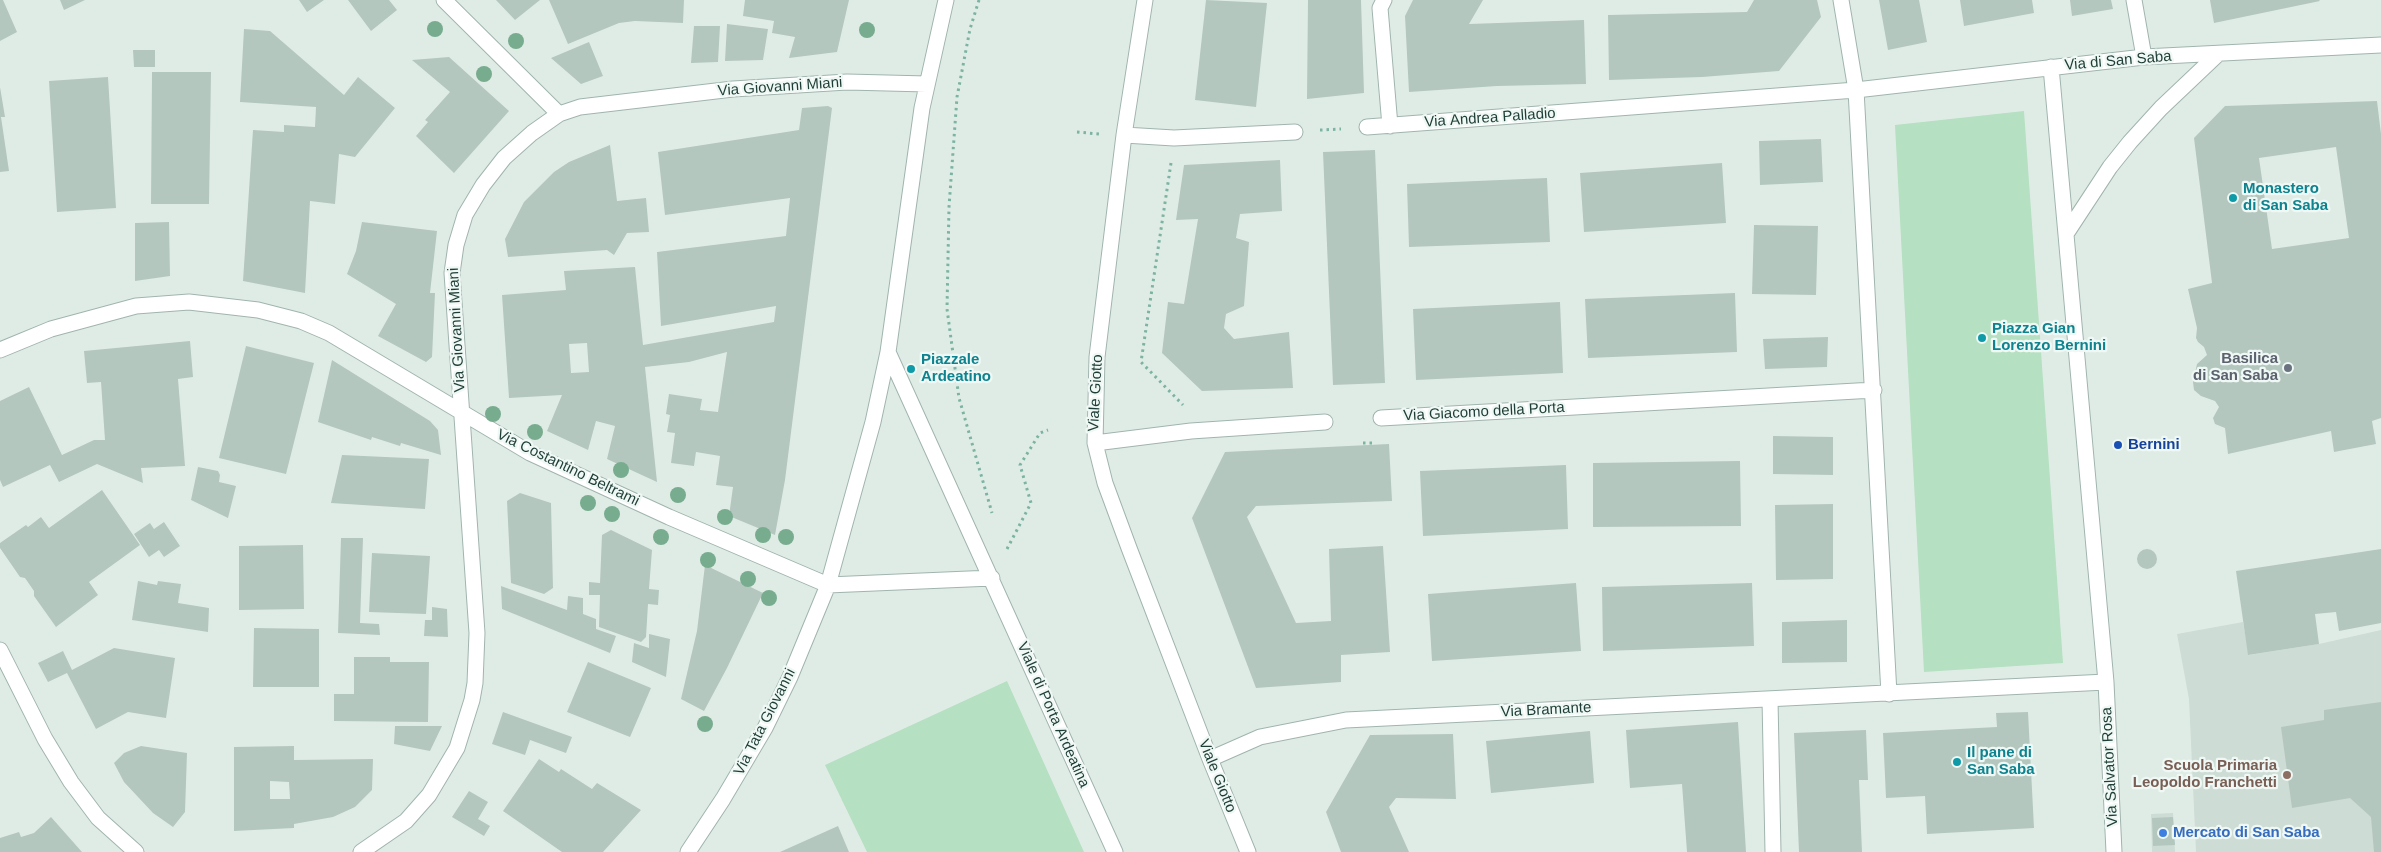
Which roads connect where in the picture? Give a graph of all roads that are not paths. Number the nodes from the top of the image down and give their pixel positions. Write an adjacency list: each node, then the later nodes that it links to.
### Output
1 (444, 0): 13 (street)
2 (946, 0): 11 (street)
3 (1145, 0): 17 (street, Viale Giotto)
4 (1384, 0): 14 (street)
5 (1842, 0): 12 (street)
6 (2134, 0): 9 (street)
7 (2381, 45): 8 (street, Via di San Saba)
8 (2218, 54): 9 (street, Via di San Saba); 18 (street)
9 (2144, 57): 10 (street, Via di San Saba)
10 (2051, 67): 12 (street, Via di San Saba); 18 (street)
11 (926, 84): 13 (street, Via Giovanni Miani); 20 (street)
12 (1856, 90): 14 (street, Via Andrea Palladio); 21 (street)
13 (559, 114): 22 (street, Via Giovanni Miani)
14 (1390, 126): 15 (street, Via Andrea Palladio)
15 (1367, 127)
16 (1295, 132): 17 (street)
17 (1124, 135): 25 (street, Viale Giotto)
18 (2066, 234): 29 (street)
19 (0, 350): 22 (street, Via Costantino Beltrami)
20 (888, 352): 26 (street); 27 (street)
21 (1874, 390): 23 (street, Via Giacomo della Porta); 30 (street)
22 (462, 414): 27 (street, Via Costantino Beltrami); 34 (street, Via Giovanni Miani)
23 (1381, 418)
24 (1325, 422): 25 (street)
25 (1094, 444): 32 (street, Viale Giotto)
26 (992, 578): 27 (street); 36 (street, Viale di Porta Ardeatina)
27 (828, 586): 35 (street, Via Tata Giovanni)
28 (0, 650): 33 (street)
29 (2106, 682): 30 (street); 39 (street, Via Salvator Rosa)
30 (1889, 694): 31 (street, Via Bramante)
31 (1770, 699): 32 (street, Via Bramante); 38 (street)
32 (1210, 759): 37 (street, Viale Giotto)
33 (136, 852)
34 (361, 852)
35 (688, 852)
36 (1115, 852)
37 (1248, 852)
38 (1773, 852)
39 (2114, 852)

